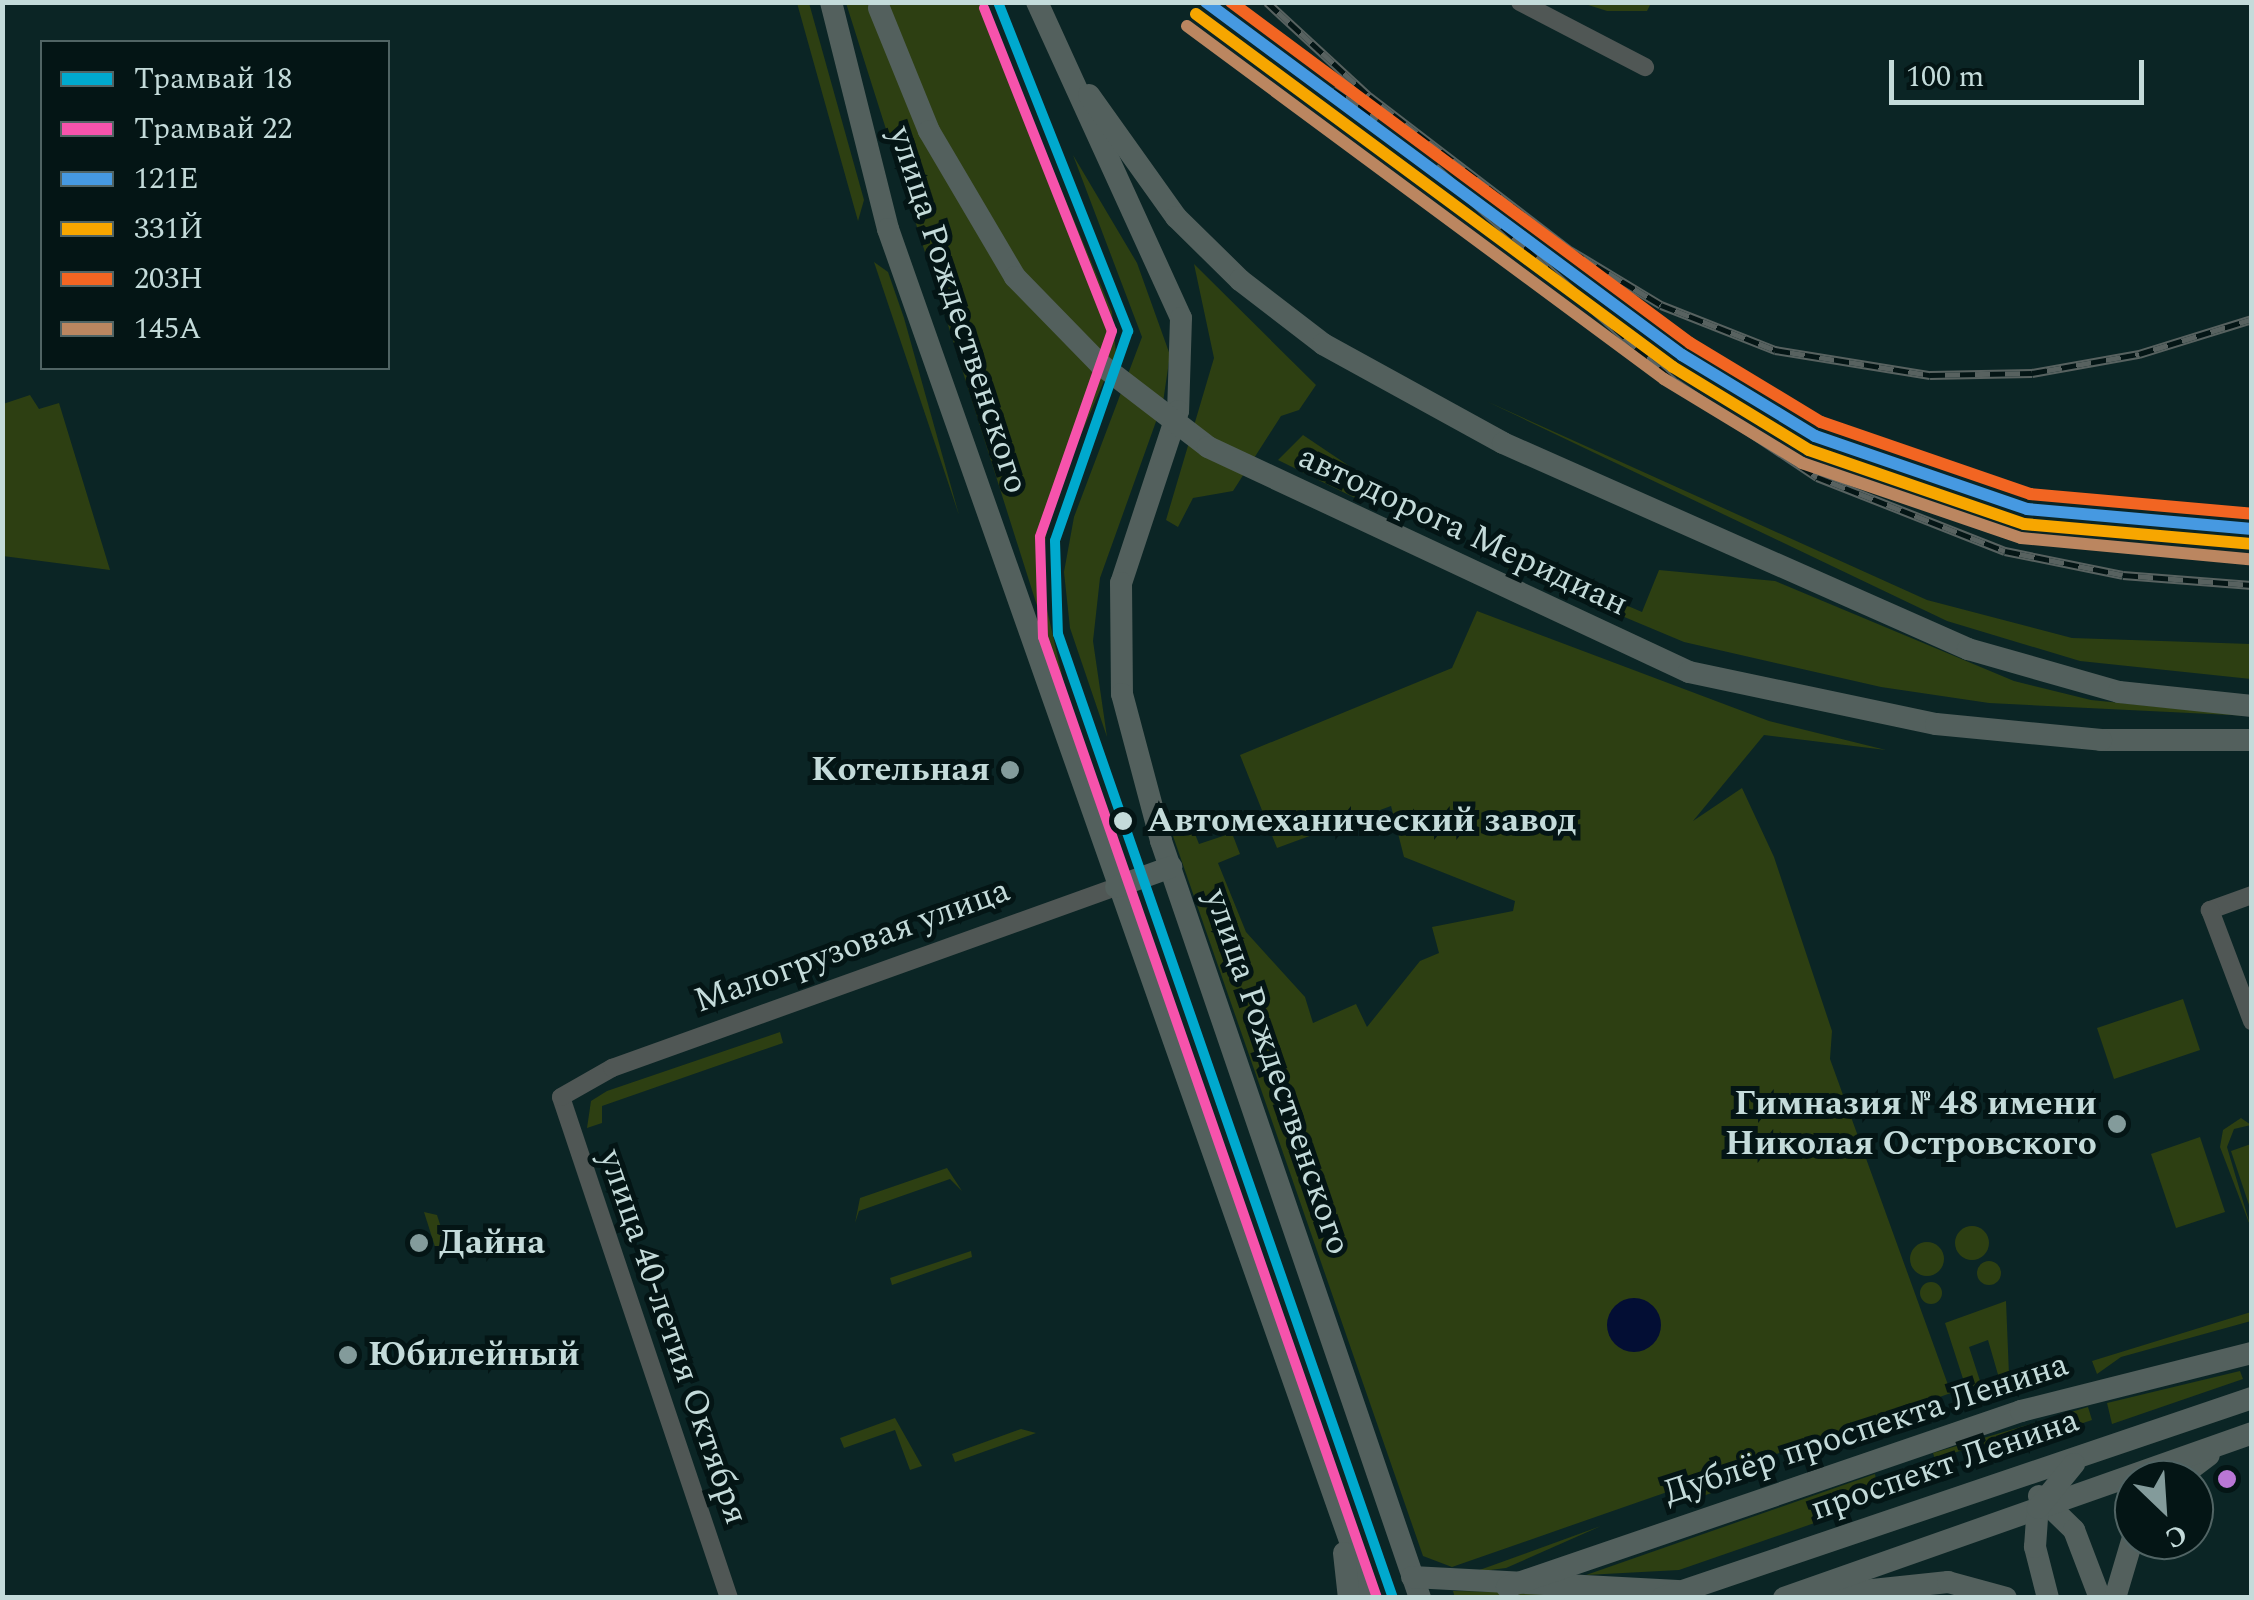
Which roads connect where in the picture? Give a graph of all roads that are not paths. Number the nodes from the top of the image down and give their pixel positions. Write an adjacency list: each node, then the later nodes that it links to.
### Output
1 (831, 2): 9 (main road, улица Рождественского)
2 (1520, 2): 5 (street)
3 (878, 4): 7 (main road, автодорога Меридиан, bridge)
4 (1040, 11): 6 (main road); 8 (main road, улица Рождественского)
5 (1645, 67)
6 (2252, 706)
7 (2252, 740)
8 (1170, 867): 9 (main road, Малогрузовая улица); 22 (main road, улица Рождественского)
9 (1116, 887): 12 (street, Малогрузовая улица); 19 (main road, улица Рождественского)
10 (2252, 895): 11 (street)
11 (2252, 1022)
12 (561, 1098): 25 (street, улица 40-летия Октября)
13 (2252, 1353): 23 (main road, Дублёр проспекта Ленина)
14 (2252, 1398): 16 (main road, проспект Ленина)
15 (2242, 1436): 17 (main road); 20 (main road, проспект Ленина)
16 (2099, 1449): 18 (main road, проспект Ленина); 20 (main road)
17 (2206, 1460)
18 (1989, 1486): 20 (main road); 24 (main road, проспект Ленина)
19 (1337, 1500): 26 (main road); 27 (main road, улица Рождественского)
20 (2043, 1503): 28 (main road, проспект Ленина); 31 (main road); 32 (main road)
21 (2126, 1560): 33 (main road)
22 (1416, 1587): 23 (main road)
23 (1506, 1587): 24 (main road)
24 (1673, 1594)
25 (729, 1598)
26 (1349, 1598)
27 (1370, 1598)
28 (1784, 1598)
29 (1811, 1598): 30 (main road)
30 (2006, 1598)
31 (2048, 1598)
32 (2100, 1598)
33 (2115, 1598)

